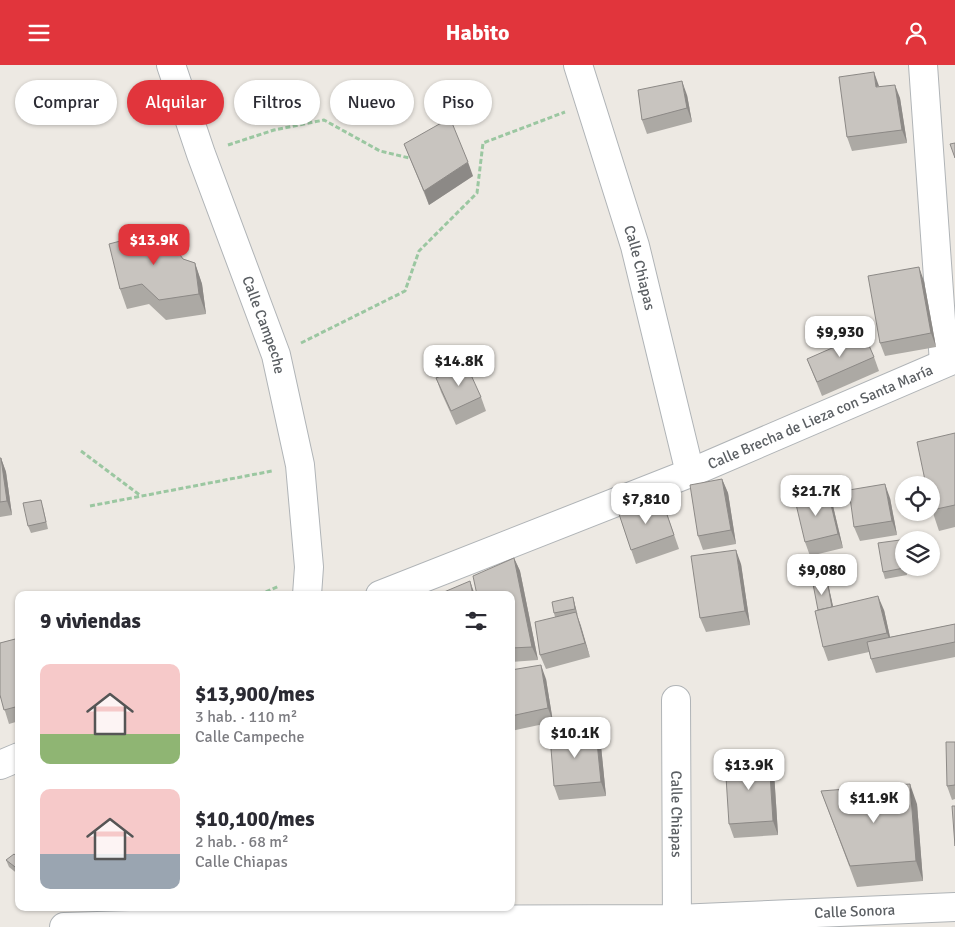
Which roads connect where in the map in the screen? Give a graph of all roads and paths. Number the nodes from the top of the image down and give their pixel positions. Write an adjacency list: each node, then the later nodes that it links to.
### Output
1 (171, 65): 5 (street, Calle Campeche)
2 (578, 65): 4 (street, Calle Chiapas)
3 (923, 65): 8 (street)
4 (591, 102): 7 (path); 11 (street, Calle Chiapas)
5 (201, 154): 6 (path); 7 (street, Calle Campeche)
6 (409, 158)
7 (276, 355): 10 (street, Calle Campeche)
8 (949, 361): 11 (street, Calle Brecha de Lieza con Santa María)
9 (81, 451): 12 (path)
10 (300, 465): 12 (path); 14 (street, Calle Campeche)
11 (690, 473): 15 (street, Calle Brecha de Lieza con Santa María)
12 (141, 496): 13 (path)
13 (90, 506)
14 (307, 591)
15 (390, 591)
16 (676, 700): 21 (street, Calle Chiapas)
17 (15, 759): 18 (street)
18 (0, 765)
19 (955, 907): 21 (street, Calle Sonora)
20 (301, 918): 21 (street, Calle Sonora); 22 (street, Calle Sonora)
21 (677, 923)
22 (64, 927)

